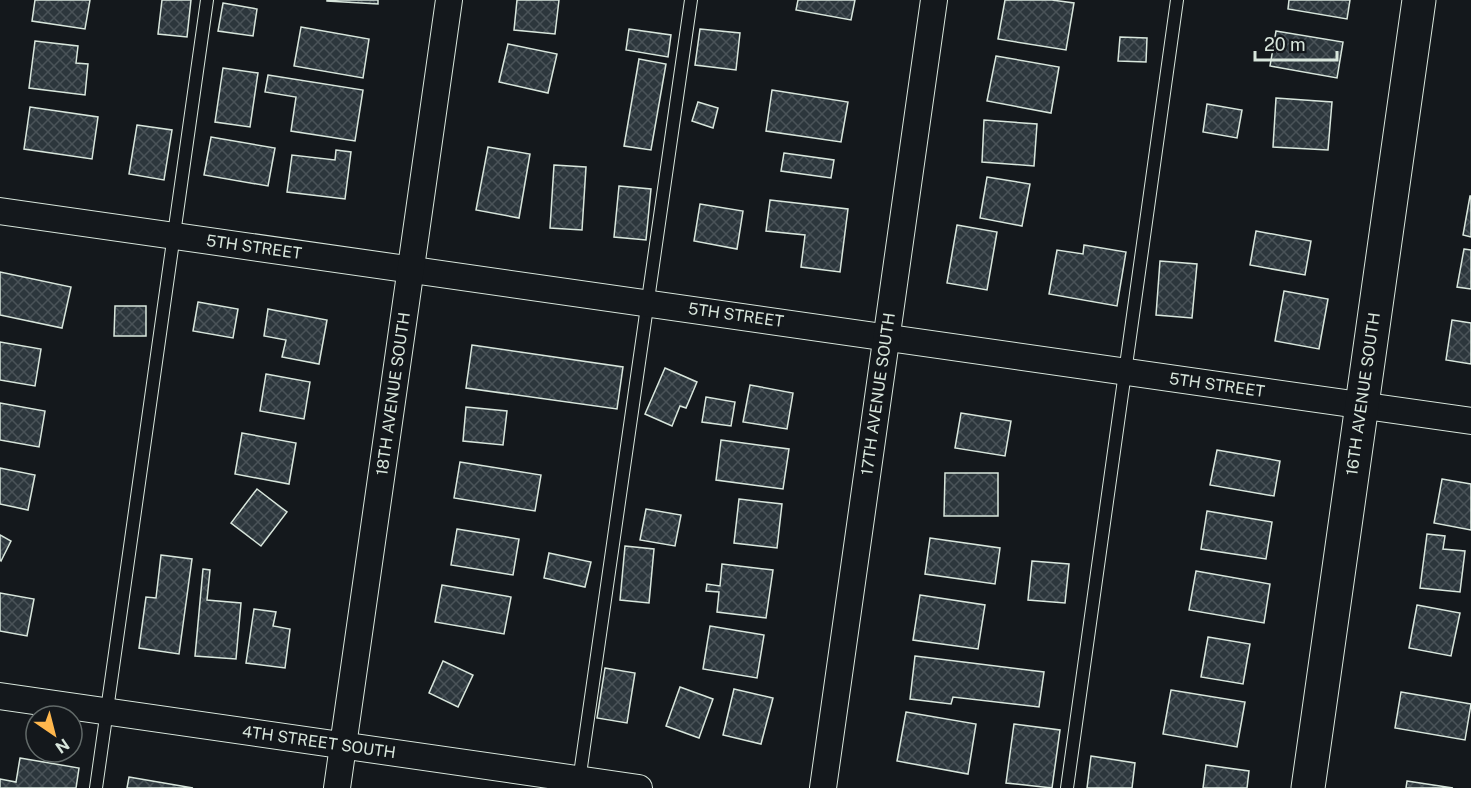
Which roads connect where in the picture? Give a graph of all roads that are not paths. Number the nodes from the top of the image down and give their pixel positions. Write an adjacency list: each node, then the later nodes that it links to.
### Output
1 (207, 0): 8 (lane)
2 (449, 0): 9 (street, 18TH AVENUE SOUTH)
3 (692, 0): 10 (lane)
4 (934, 0): 11 (street, 17TH AVENUE SOUTH)
5 (1177, 0): 12 (lane)
6 (1419, 0): 13 (street, 16TH AVENUE SOUTH)
7 (0, 211): 8 (street, 5TH STREET)
8 (173, 236): 9 (street, 5TH STREET); 16 (lane)
9 (410, 269): 10 (street, 5TH STREET); 17 (street, 18TH AVENUE SOUTH)
10 (648, 303): 11 (street, 5TH STREET); 18 (lane)
11 (886, 337): 12 (street, 5TH STREET); 22 (street, 17TH AVENUE SOUTH)
12 (1126, 372): 13 (street, 5TH STREET); 23 (lane)
13 (1362, 405): 14 (street, 5TH STREET); 24 (street, 16TH AVENUE SOUTH)
14 (1471, 421)
15 (0, 696): 16 (street, 4TH STREET SOUTH)
16 (107, 711): 17 (street, 4TH STREET SOUTH); 19 (lane)
17 (343, 745): 18 (street, 4TH STREET SOUTH); 20 (street, 18TH AVENUE SOUTH)
18 (578, 784): 21 (street, 4TH STREET SOUTH)
19 (96, 788)
20 (337, 788)
21 (639, 788)
22 (823, 788)
23 (1067, 788)
24 (1308, 788)

